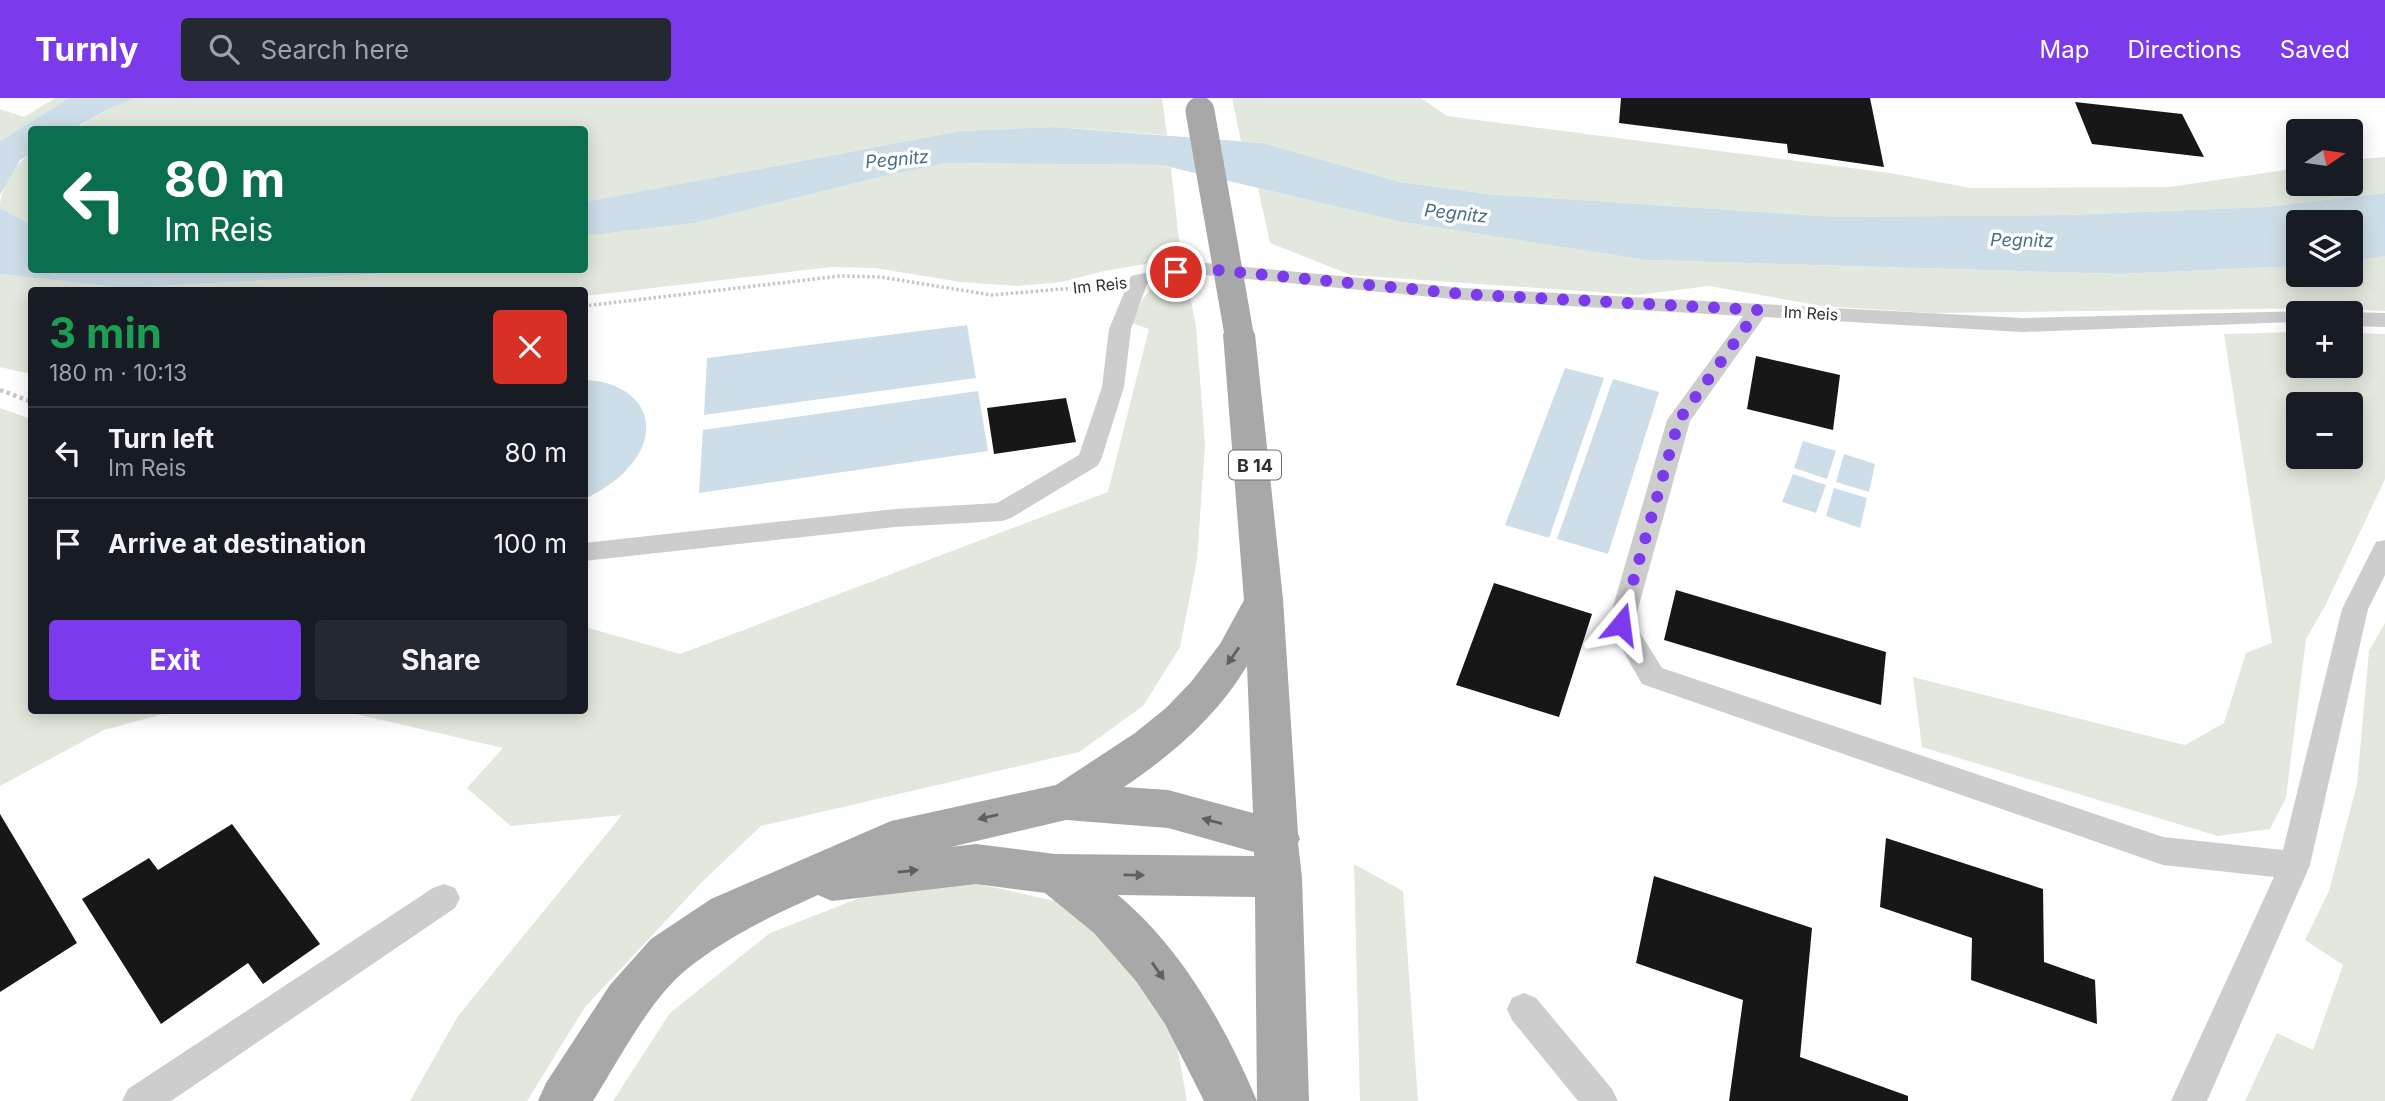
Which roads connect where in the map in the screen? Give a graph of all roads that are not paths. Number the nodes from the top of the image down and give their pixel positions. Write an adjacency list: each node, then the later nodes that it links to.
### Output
1 (1196, 98): 8 (main road, B 14, bridge)
2 (1758, 310): 3 (lane, Im Reis); 7 (lane, Im Reis); 11 (lane)
3 (2286, 316)
4 (2363, 319): 5 (lane)
5 (2385, 320)
6 (2385, 549): 11 (lane)
7 (588, 552)
8 (1265, 597): 9 (main road, one-way to 9); 10 (main road, B 14)
9 (1066, 801): 10 (main road, one-way to 9); 13 (main road, one-way to 13)
10 (1278, 858): 12 (main road, one-way to 10); 19 (main road, B 14)
11 (2295, 865): 21 (lane)
12 (1055, 874): 13 (main road, one-way to 12); 18 (main road, one-way to 18)
13 (791, 884): 17 (main road)
14 (443, 898): 16 (lane)
15 (1524, 1009): 20 (lane)
16 (140, 1101)
17 (564, 1101)
18 (1231, 1101)
19 (1283, 1101)
20 (1600, 1101)
21 (2189, 1101)

